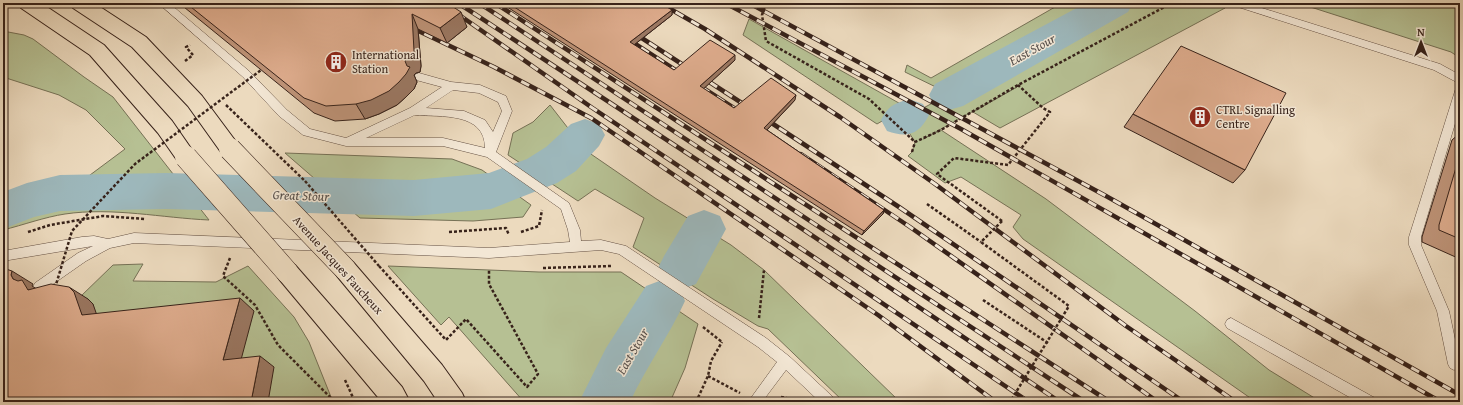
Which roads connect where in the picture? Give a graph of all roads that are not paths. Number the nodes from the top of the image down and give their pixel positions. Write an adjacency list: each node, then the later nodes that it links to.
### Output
1 (28, 3): 19 (main road, bridge)
2 (80, 3): 20 (main road, Avenue Jacques Faucheux, bridge)
3 (163, 3): 10 (lane)
4 (1234, 3): 6 (lane)
5 (419, 77): 7 (lane)
6 (1460, 80)
7 (450, 86): 9 (lane); 11 (lane)
8 (1460, 91): 18 (lane)
9 (414, 111): 10 (lane); 11 (lane)
10 (346, 142): 11 (lane)
11 (490, 153): 13 (lane)
12 (108, 244): 13 (lane); 14 (lane); 15 (lane)
13 (576, 246): 17 (lane)
14 (3, 256)
15 (39, 287)
16 (1231, 324): 23 (lane)
17 (786, 361): 21 (lane); 22 (lane)
18 (1454, 364)
19 (395, 399)
20 (452, 402)
21 (754, 402)
22 (829, 402)
23 (1370, 402)

